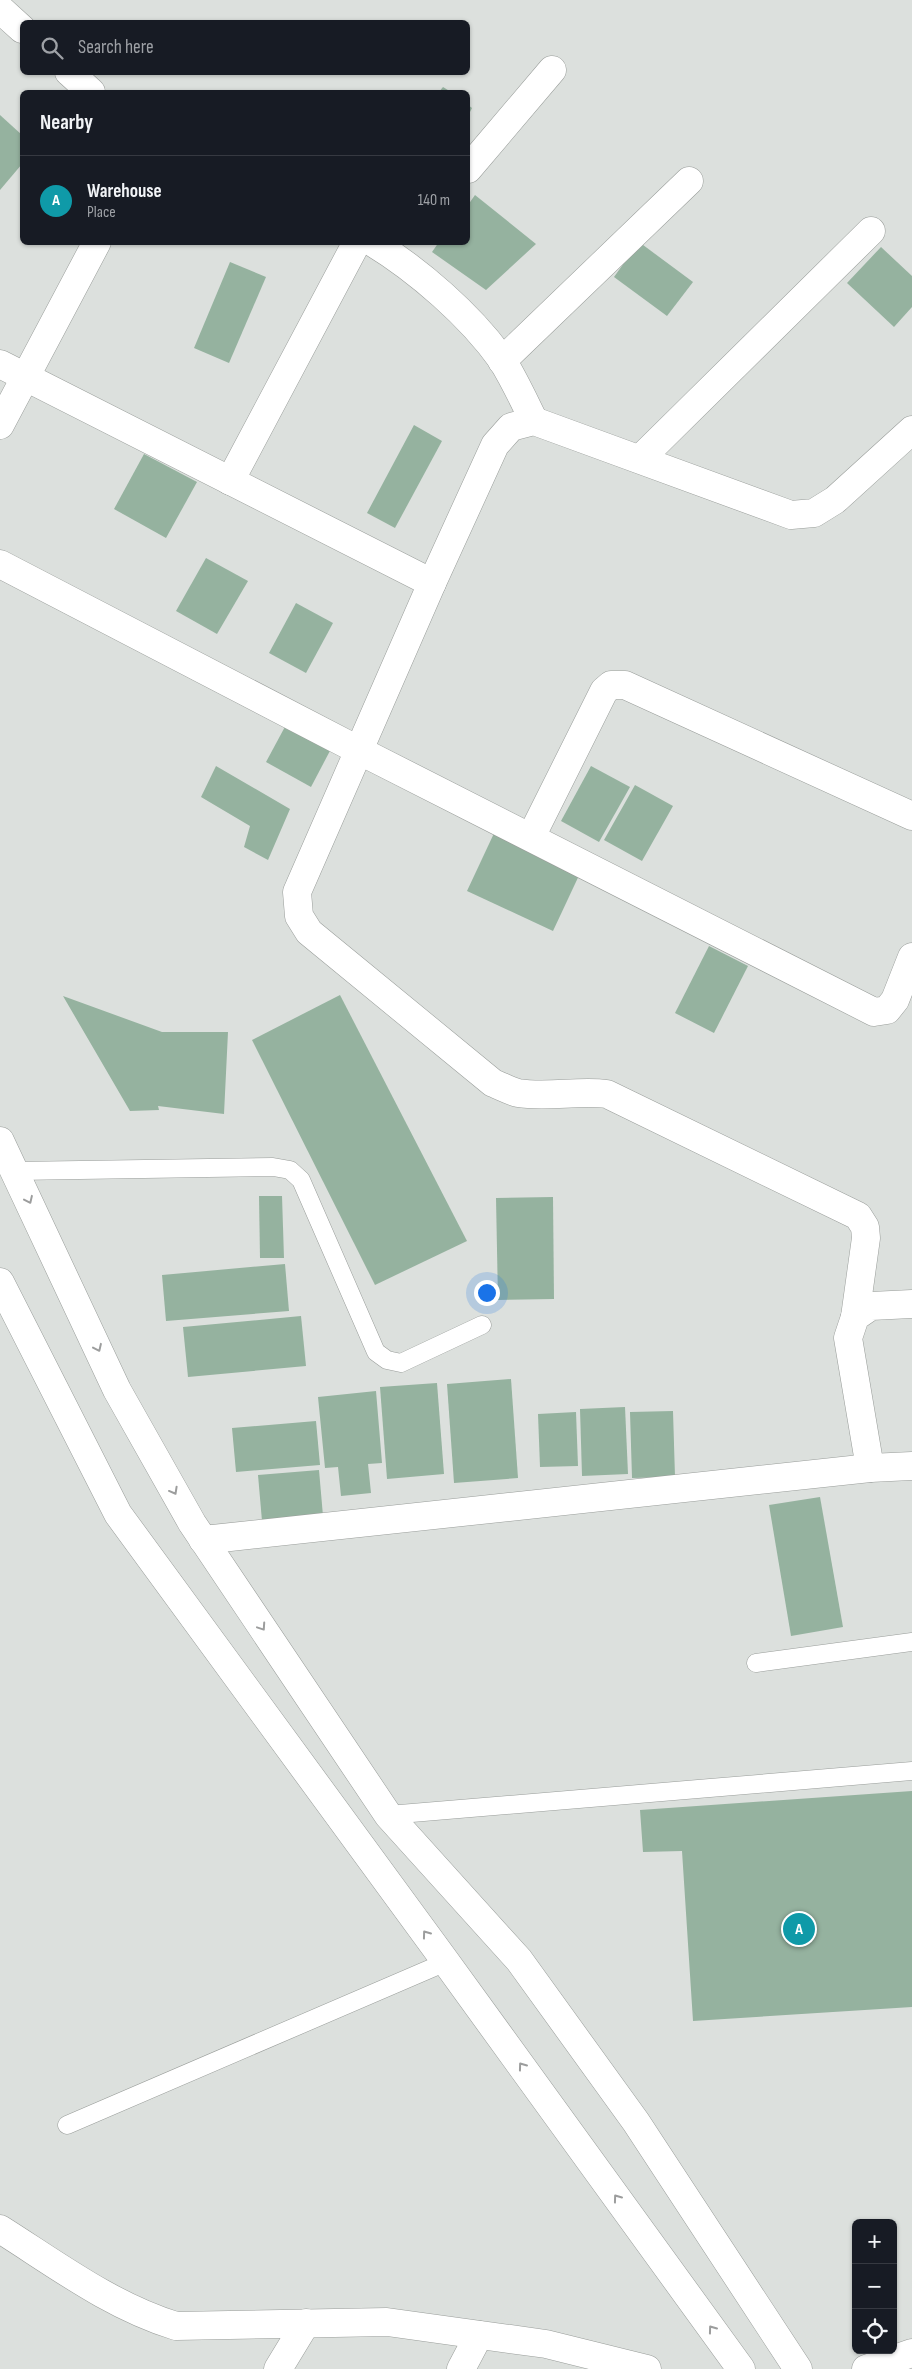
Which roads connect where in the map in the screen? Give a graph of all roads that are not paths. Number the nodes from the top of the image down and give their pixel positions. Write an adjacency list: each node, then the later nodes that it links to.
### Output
1 (0, 9): 2 (main road)
2 (20, 27)
3 (552, 70): 6 (main road)
4 (72, 75): 5 (main road)
5 (89, 90)
6 (470, 167)
7 (688, 181): 12 (main road)
8 (871, 231): 18 (main road)
9 (95, 245): 14 (main road)
10 (355, 245): 19 (main road)
11 (390, 247): 12 (main road)
12 (502, 361): 15 (main road)
13 (0, 364): 14 (main road)
14 (24, 377): 16 (main road); 19 (main road)
15 (534, 421): 18 (main road); 21 (main road)
16 (0, 425)
17 (912, 430): 18 (main road)
18 (640, 459)
19 (230, 481): 21 (main road)
20 (0, 564): 22 (main road)
21 (432, 583): 22 (main road)
22 (360, 751): 24 (main road); 30 (main road)
23 (912, 816): 24 (main road)
24 (531, 837): 25 (main road)
25 (912, 957)
26 (0, 1141): 27 (main road)
27 (16, 1172): 31 (lane); 34 (main road, one-way to 34)
28 (0, 1282): 39 (main road, one-way to 28)
29 (912, 1304): 30 (main road)
30 (855, 1316): 33 (main road)
31 (482, 1325)
32 (912, 1466): 33 (main road)
33 (870, 1468): 34 (main road)
34 (203, 1540): 38 (main road, one-way to 38)
35 (912, 1642): 36 (lane)
36 (756, 1663)
37 (912, 1771): 38 (lane)
38 (388, 1815): 49 (main road)
39 (446, 1962): 40 (lane); 48 (main road, one-way to 39)
40 (67, 2125)
41 (0, 2229): 42 (main road)
42 (306, 2324): 43 (main road); 45 (main road)
43 (479, 2335): 46 (main road); 47 (main road)
44 (912, 2353): 50 (main road)
45 (278, 2369)
46 (461, 2369)
47 (647, 2369)
48 (741, 2369)
49 (798, 2369)
50 (866, 2369)

